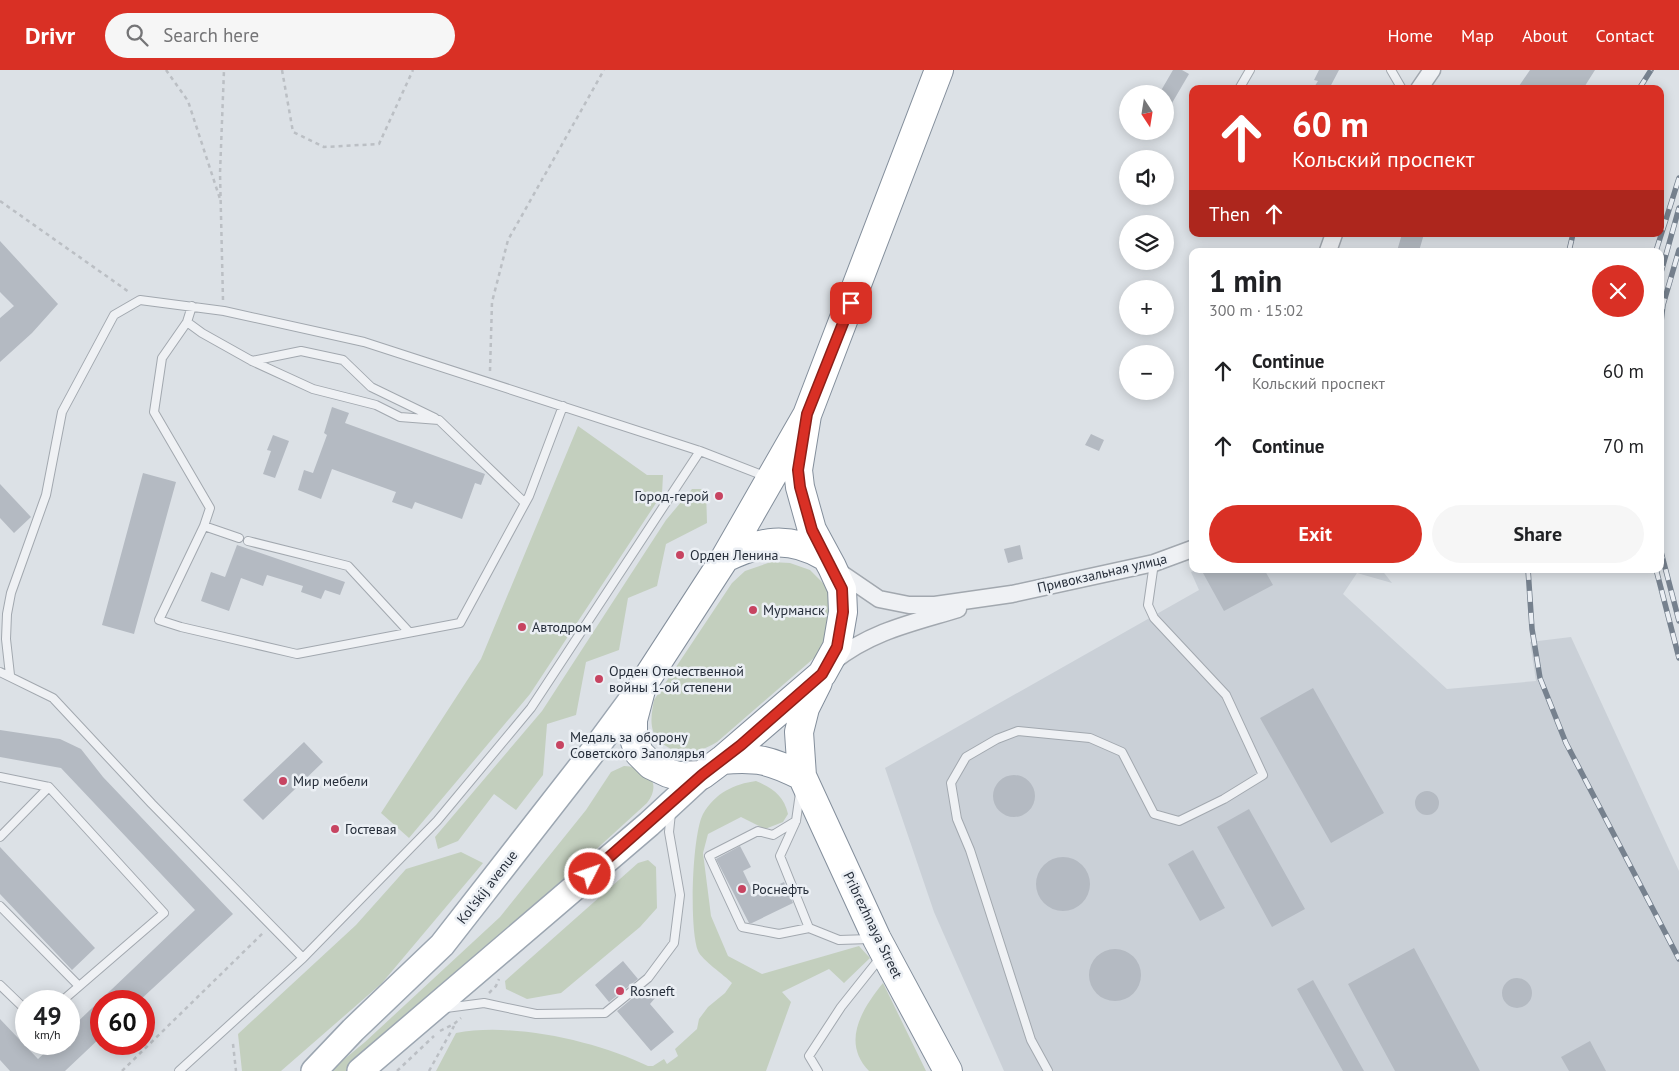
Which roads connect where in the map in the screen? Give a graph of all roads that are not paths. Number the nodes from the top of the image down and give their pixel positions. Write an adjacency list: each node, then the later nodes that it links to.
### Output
1 (939, 70): 12 (highway)
2 (1250, 70): 5 (lane)
3 (1391, 70): 6 (lane)
4 (1432, 70): 7 (street)
5 (1241, 85)
6 (1400, 85)
7 (1422, 85)
8 (192, 306): 9 (lane); 11 (lane); 28 (lane)
9 (187, 322): 10 (lane); 17 (lane)
10 (252, 361): 13 (lane); 13 (lane)
11 (563, 406): 14 (lane); 16 (lane)
12 (807, 414): 15 (highway); 22 (highway)
13 (439, 420): 16 (lane)
14 (700, 451): 15 (lane); 40 (lane)
15 (769, 477): 21 (highway)
16 (525, 503): 25 (lane)
17 (204, 526): 18 (lane); 25 (lane)
18 (239, 538)
19 (248, 541): 25 (lane)
20 (1189, 550): 23 (street, Привокзальная улица)
21 (725, 558): 22 (highway); 29 (highway)
22 (828, 562): 24 (street); 26 (highway)
23 (1154, 563): 24 (street, Привокзальная улица); 51 (lane)
24 (1009, 595): 26 (street)
25 (409, 632)
26 (825, 669): 30 (highway); 31 (highway)
27 (0, 672): 28 (lane)
28 (10, 675): 40 (lane)
29 (642, 686): 30 (highway); 47 (main road, Kol'skij avenue)
30 (712, 768): 31 (highway); 34 (main road)
31 (802, 776): 35 (lane); 39 (highway, Pribrezhnaya Street)
32 (0, 778): 33 (lane)
33 (49, 787): 36 (lane); 42 (lane)
34 (673, 802): 45 (main road); 45 (lane)
35 (796, 821): 38 (lane); 38 (lane)
36 (0, 837)
37 (0, 906): 42 (lane)
38 (808, 928): 39 (lane)
39 (881, 945): 49 (lane); 50 (highway, Pribrezhnaya Street)
40 (303, 958): 46 (lane)
41 (0, 985): 44 (lane)
42 (80, 986): 43 (lane)
43 (75, 990)
44 (15, 999)
45 (428, 1015): 48 (main road)
46 (179, 1071)
47 (314, 1071)
48 (360, 1071)
49 (818, 1071)
50 (948, 1071)
51 (1048, 1071)

